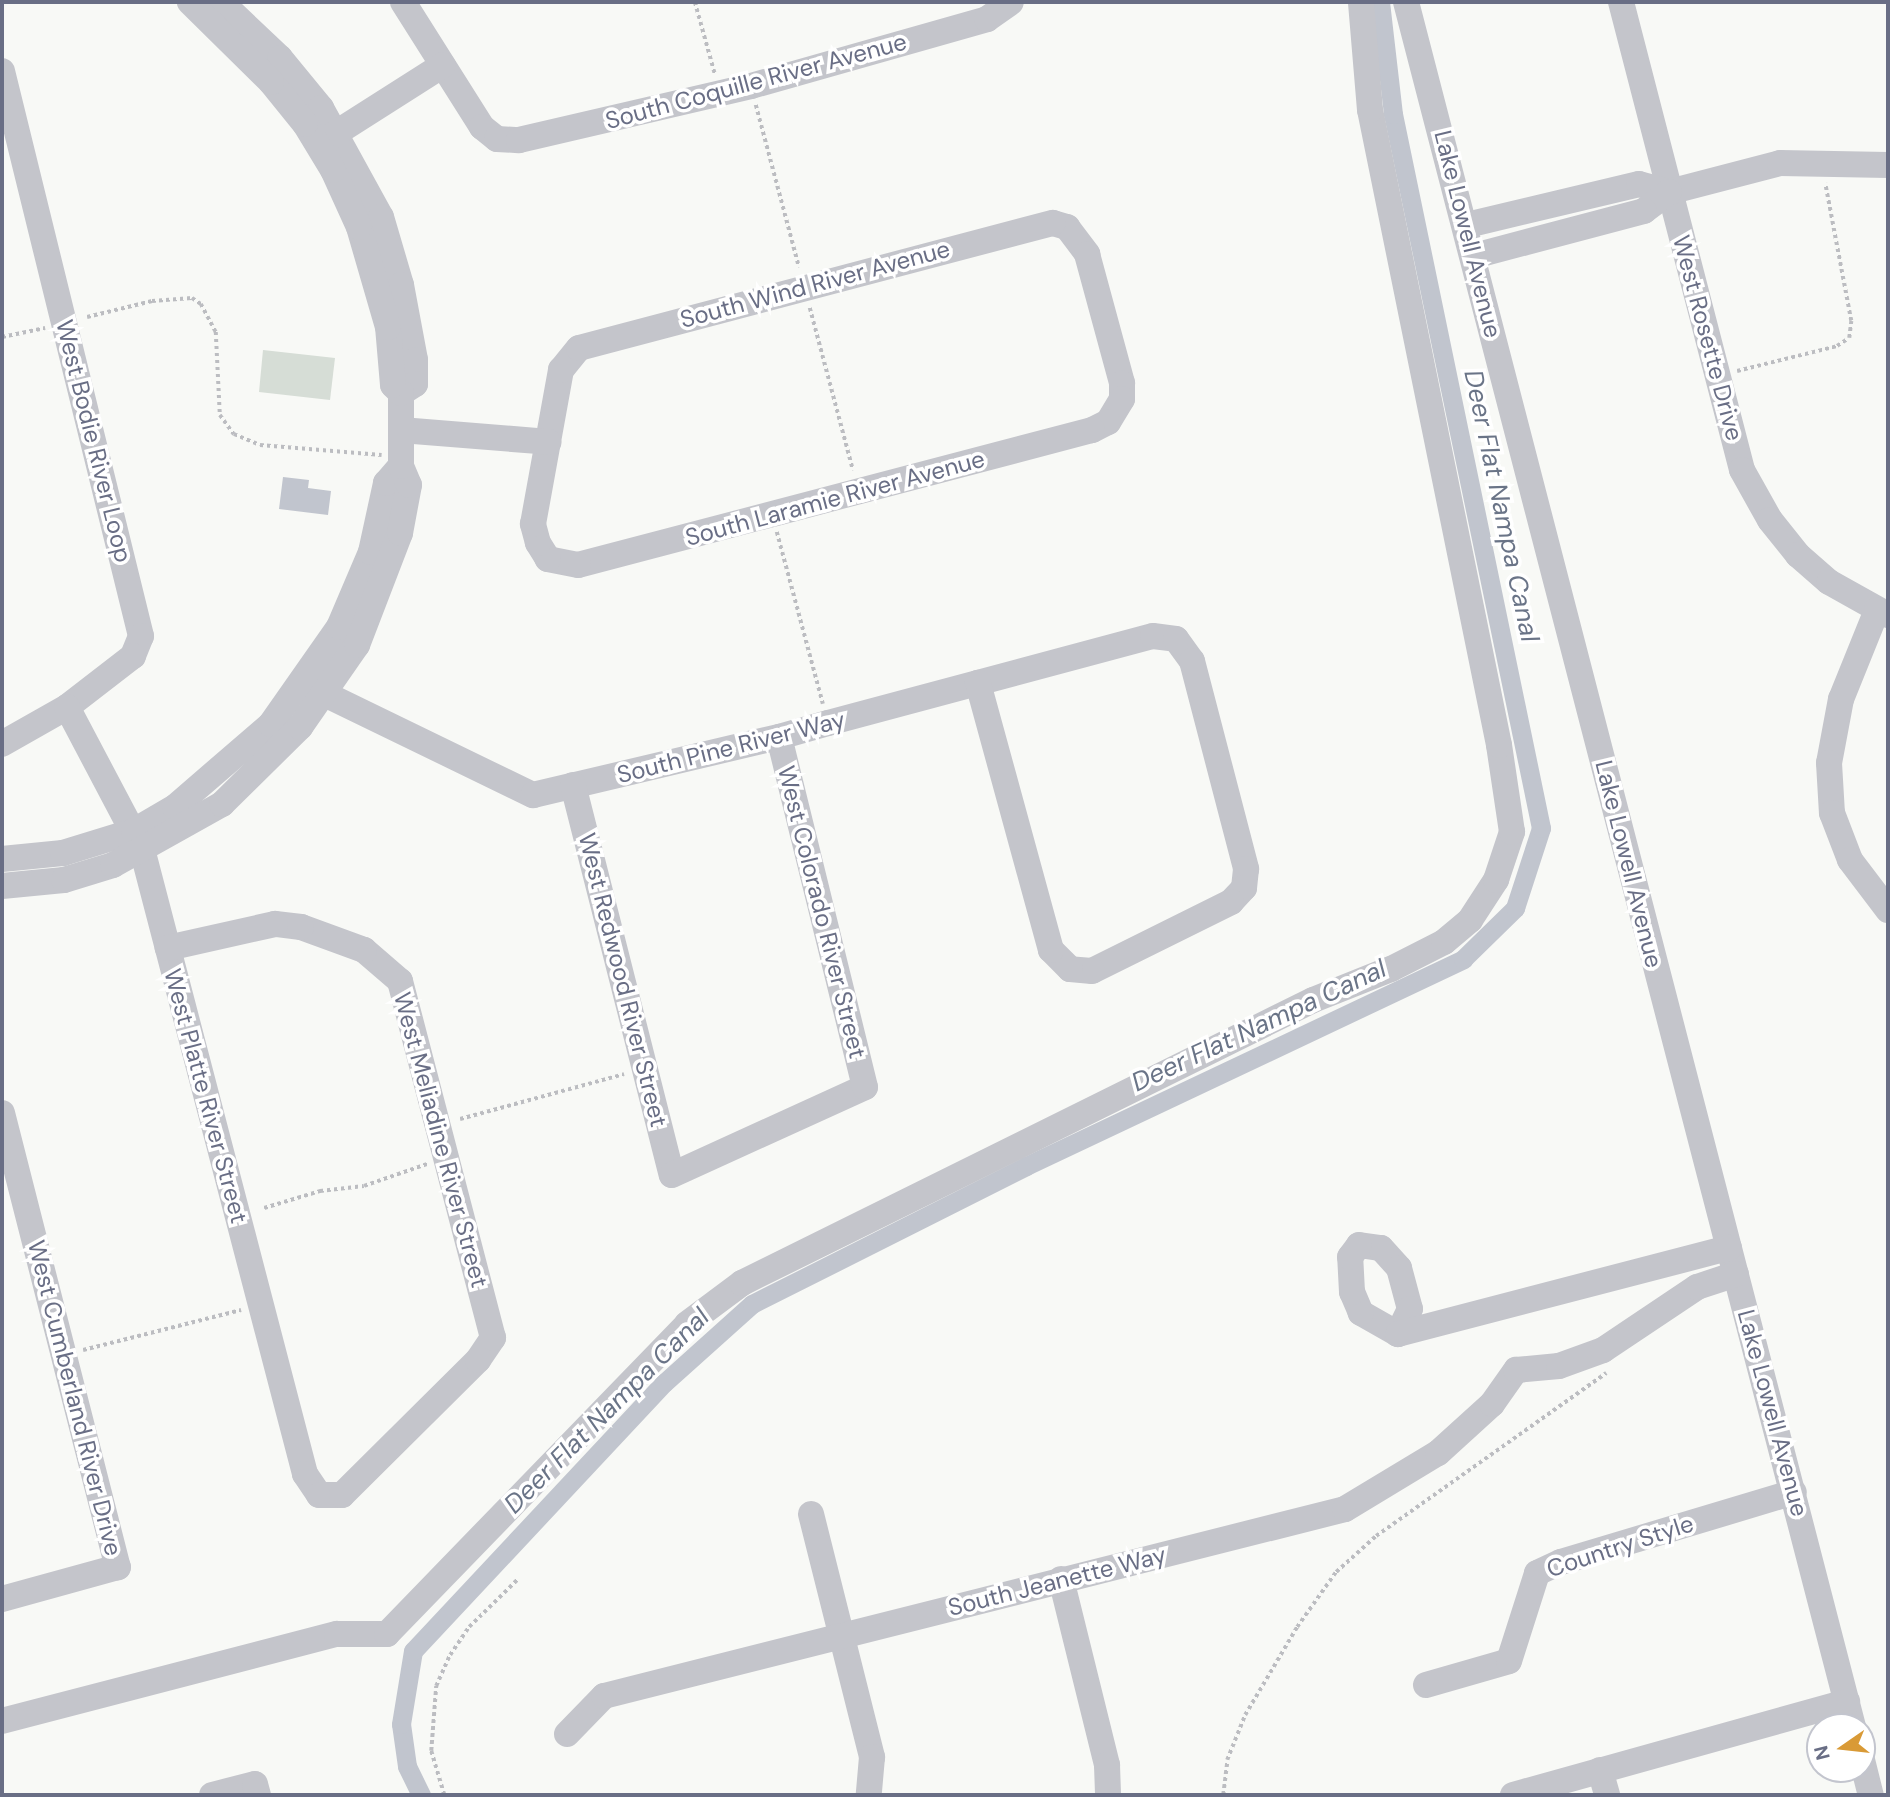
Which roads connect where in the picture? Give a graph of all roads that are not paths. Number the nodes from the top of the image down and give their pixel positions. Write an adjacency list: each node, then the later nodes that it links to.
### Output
1 (190, 2): 10 (street)
2 (220, 2): 10 (street)
3 (403, 2): 8 (street)
4 (1361, 2): 43 (street)
5 (1406, 2): 13 (street, Lake Lowell Avenue)
6 (1621, 2): 12 (street, West Rosette Drive)
7 (1011, 3): 8 (street, South Coquille River Avenue)
8 (443, 65): 10 (street)
9 (2, 71): 21 (street, West Bodie River Loop)
10 (327, 139): 16 (street)
11 (1888, 165): 12 (street)
12 (1669, 192): 13 (street); 14 (street); 18 (street, West Rosette Drive)
13 (1467, 225): 14 (street, Lake Lowell Avenue)
14 (1474, 256): 32 (street, Lake Lowell Avenue)
15 (1117, 412): 17 (street, South Laramie River Avenue); 17 (street, South Wind River Avenue)
16 (401, 430): 17 (street); 20 (street)
17 (549, 442)
18 (1883, 612): 28 (street)
19 (978, 683): 19 (street, South Pine River Way); 22 (street, South Pine River Way)
20 (312, 690): 24 (street, South Pine River Way); 25 (street)
21 (66, 707): 23 (street, West Bodie River Loop); 25 (street, West Platte River Street)
22 (779, 737): 24 (street, South Pine River Way); 31 (street, West Colorado River Street)
23 (2, 744)
24 (573, 785): 31 (street, West Redwood River Street)
25 (138, 840): 26 (street); 27 (street); 29 (street, West Platte River Street)
26 (2, 859)
27 (2, 887)
28 (1888, 910)
29 (168, 948): 36 (street, West Platte River Street); 36 (street, West Meliadine River Street)
30 (2, 1113): 39 (street, West Cumberland River Drive)
31 (672, 1175)
32 (1729, 1248): 33 (street, Lake Lowell Avenue); 34 (street)
33 (1736, 1274): 35 (street, Lake Lowell Avenue); 38 (street, South Jeanette Way)
34 (1398, 1334)
35 (1794, 1492): 41 (street, Country Style); 42 (street, Lake Lowell Avenue)
36 (319, 1495)
37 (811, 1514): 40 (street)
38 (1060, 1580): 40 (street, South Jeanette Way); 50 (street)
39 (2, 1599)
40 (844, 1635): 45 (street, South Jeanette Way); 49 (street)
41 (1426, 1685)
42 (1849, 1713)
43 (2, 1721)
44 (1806, 1727): 46 (street)
45 (567, 1734)
46 (1603, 1783): 51 (street)
47 (257, 1790): 48 (street)
48 (212, 1795)
49 (869, 1795)
50 (1108, 1795)
51 (1513, 1795)

